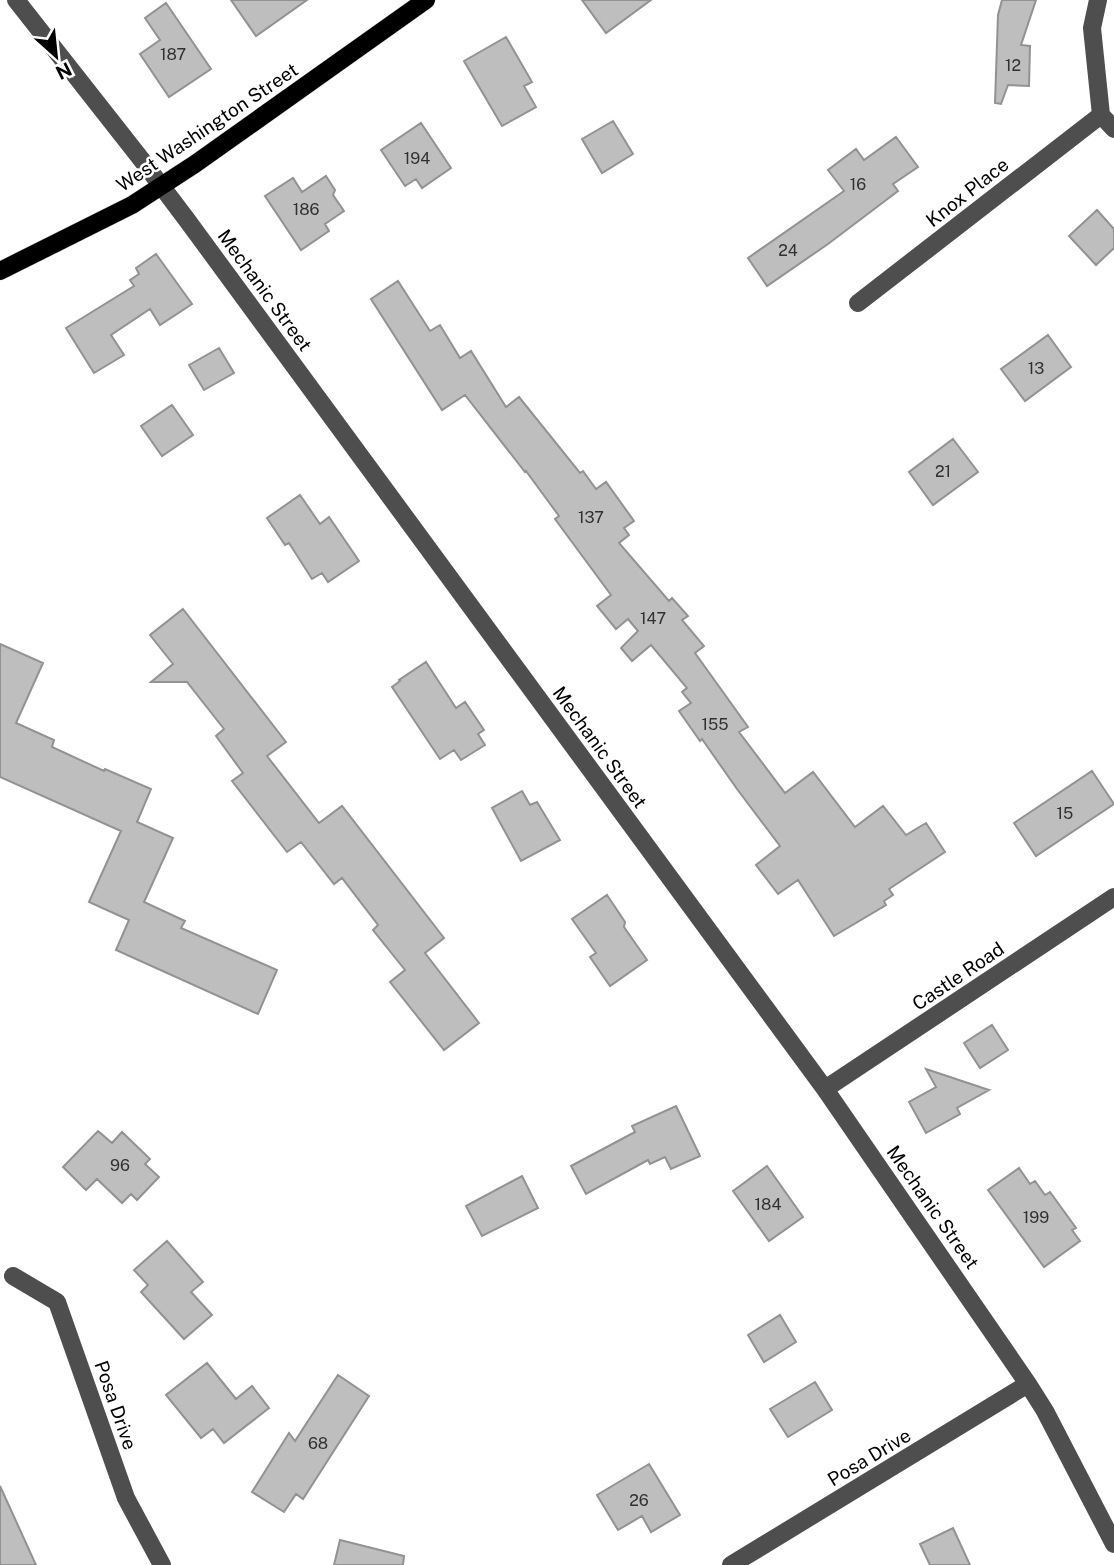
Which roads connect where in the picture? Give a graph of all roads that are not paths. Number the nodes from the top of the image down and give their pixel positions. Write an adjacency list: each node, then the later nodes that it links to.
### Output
1 (16, 0): 6 (street, Mechanic Street)
2 (426, 0): 6 (main road, West Washington Street)
3 (1098, 0): 4 (street)
4 (1101, 114): 5 (street); 8 (street, Knox Place)
5 (1114, 129)
6 (162, 186): 7 (main road, West Washington Street); 10 (street, Mechanic Street)
7 (0, 271)
8 (858, 303)
9 (1114, 897): 10 (street, Castle Road)
10 (825, 1090): 12 (street, Mechanic Street)
11 (13, 1276): 14 (street, Posa Drive)
12 (1028, 1384): 13 (street, Mechanic Street); 15 (street, Posa Drive)
13 (1114, 1544)
14 (162, 1565)
15 (731, 1565)

